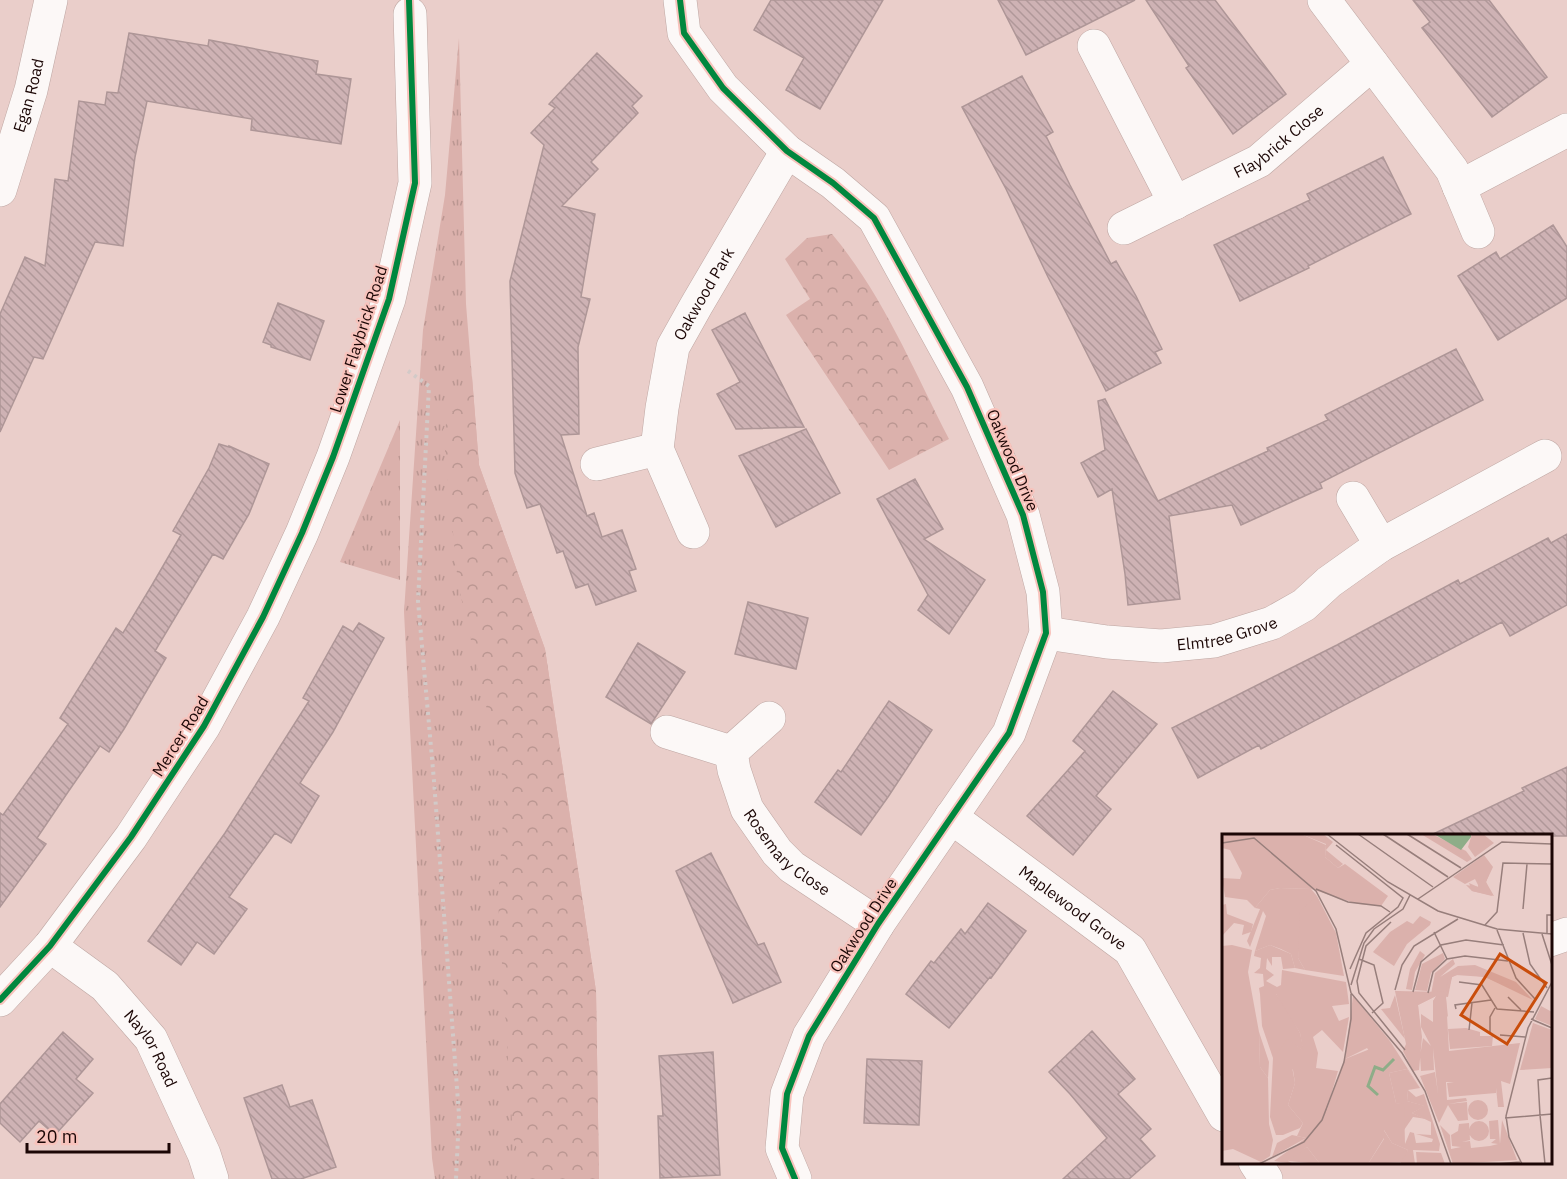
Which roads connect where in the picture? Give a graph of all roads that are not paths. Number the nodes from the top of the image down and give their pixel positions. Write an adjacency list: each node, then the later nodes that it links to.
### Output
1 (51, 0): 10 (street, Egan Road)
2 (680, 0): 8 (street, Oakwood Drive)
3 (1324, 0): 6 (street)
4 (410, 14): 16 (street, Lower Flaybrick Road)
5 (1094, 46): 11 (street)
6 (1372, 64): 9 (street); 11 (street, Flaybrick Close)
7 (1567, 130): 9 (street)
8 (787, 151): 14 (street, Oakwood Park); 21 (street, Oakwood Drive)
9 (1459, 186): 13 (street)
10 (0, 190)
11 (1175, 203): 12 (street, Flaybrick Close)
12 (1124, 228)
13 (1478, 232)
14 (657, 449): 17 (street); 19 (street)
15 (1545, 456): 20 (street, Elmtree Grove)
16 (333, 457): 29 (street, Mercer Road)
17 (597, 464)
18 (1353, 498): 20 (street)
19 (693, 532)
20 (1381, 545): 21 (street, Elmtree Grove)
21 (1046, 633): 25 (street, Oakwood Drive)
22 (769, 718): 24 (street)
23 (667, 732): 24 (street)
24 (731, 752): 26 (street, Rosemary Close)
25 (951, 817): 26 (street, Oakwood Drive); 31 (street, Maplewood Grove)
26 (878, 924): 34 (street, Oakwood Drive)
27 (1567, 934): 28 (street)
28 (1552, 940)
29 (50, 946): 30 (street, Mercer Road); 33 (street, Naylor Road)
30 (0, 999)
31 (1222, 1111)
32 (1256, 1164): 35 (street)
33 (212, 1179)
34 (795, 1179)
35 (1266, 1179)

